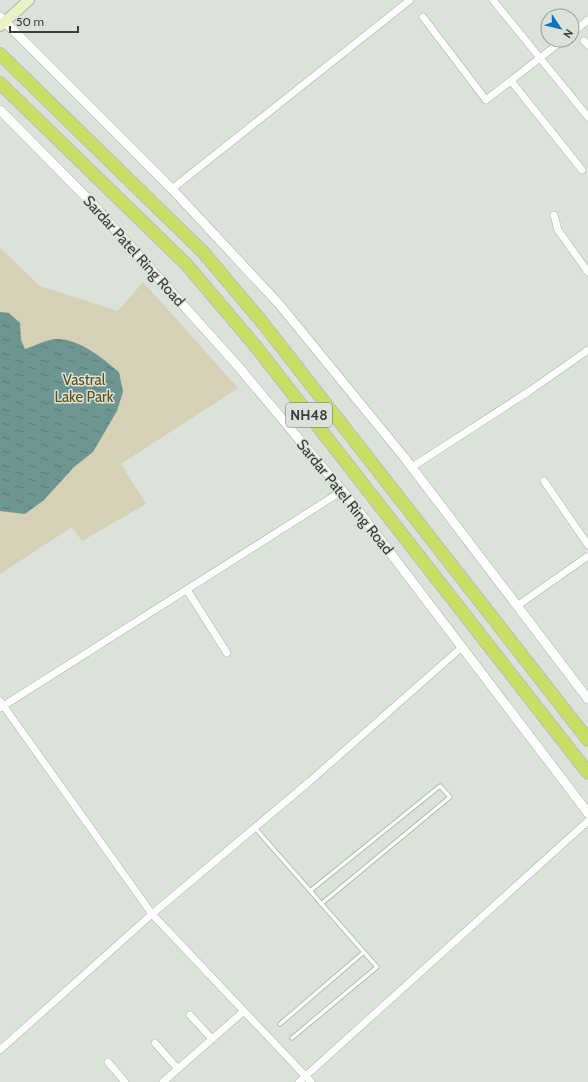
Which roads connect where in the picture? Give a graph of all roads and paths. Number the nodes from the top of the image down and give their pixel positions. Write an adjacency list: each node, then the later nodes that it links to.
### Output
1 (29, 0): 6 (main road)
2 (410, 0): 16 (street)
3 (493, 0): 10 (street)
4 (423, 17): 11 (street)
5 (588, 20): 7 (street)
6 (2, 22): 16 (street)
7 (580, 26)
8 (552, 48): 10 (street)
9 (0, 54): 31 (highway, NH48)
10 (539, 58): 11 (street); 14 (street)
11 (511, 81): 15 (street)
12 (0, 83): 32 (highway, Sardar Patel Ring Road / NH48)
13 (0, 110): 22 (street, Sardar Patel Ring Road)
14 (588, 117)
15 (582, 170)
16 (172, 189): 20 (street)
17 (554, 215): 18 (street)
18 (588, 272)
19 (588, 350): 20 (street)
20 (412, 466): 26 (street)
21 (544, 481): 23 (street)
22 (342, 491): 25 (street); 27 (street, Sardar Patel Ring Road)
23 (588, 545)
24 (588, 556): 26 (street)
25 (187, 590): 28 (street); 30 (street)
26 (517, 606): 29 (street)
27 (462, 647): 33 (street, Sardar Patel Ring Road); 35 (street)
28 (227, 653)
29 (588, 699)
30 (1, 705): 38 (street)
31 (588, 740)
32 (588, 773)
33 (588, 813)
34 (588, 821): 49 (street)
35 (255, 828): 36 (lane); 38 (street)
36 (310, 891): 37 (lane); 37 (lane)
37 (321, 904): 39 (lane)
38 (152, 914): 40 (street); 46 (street)
39 (364, 952): 42 (lane); 43 (lane)
40 (244, 1011): 44 (street); 49 (street)
41 (190, 1015): 44 (street)
42 (280, 1024)
43 (292, 1038)
44 (212, 1039): 48 (street)
45 (155, 1043): 48 (street)
46 (0, 1050)
47 (108, 1062): 50 (street)
48 (178, 1069): 51 (street)
49 (308, 1079): 52 (street)
50 (125, 1082)
51 (163, 1082)
52 (299, 1082)

